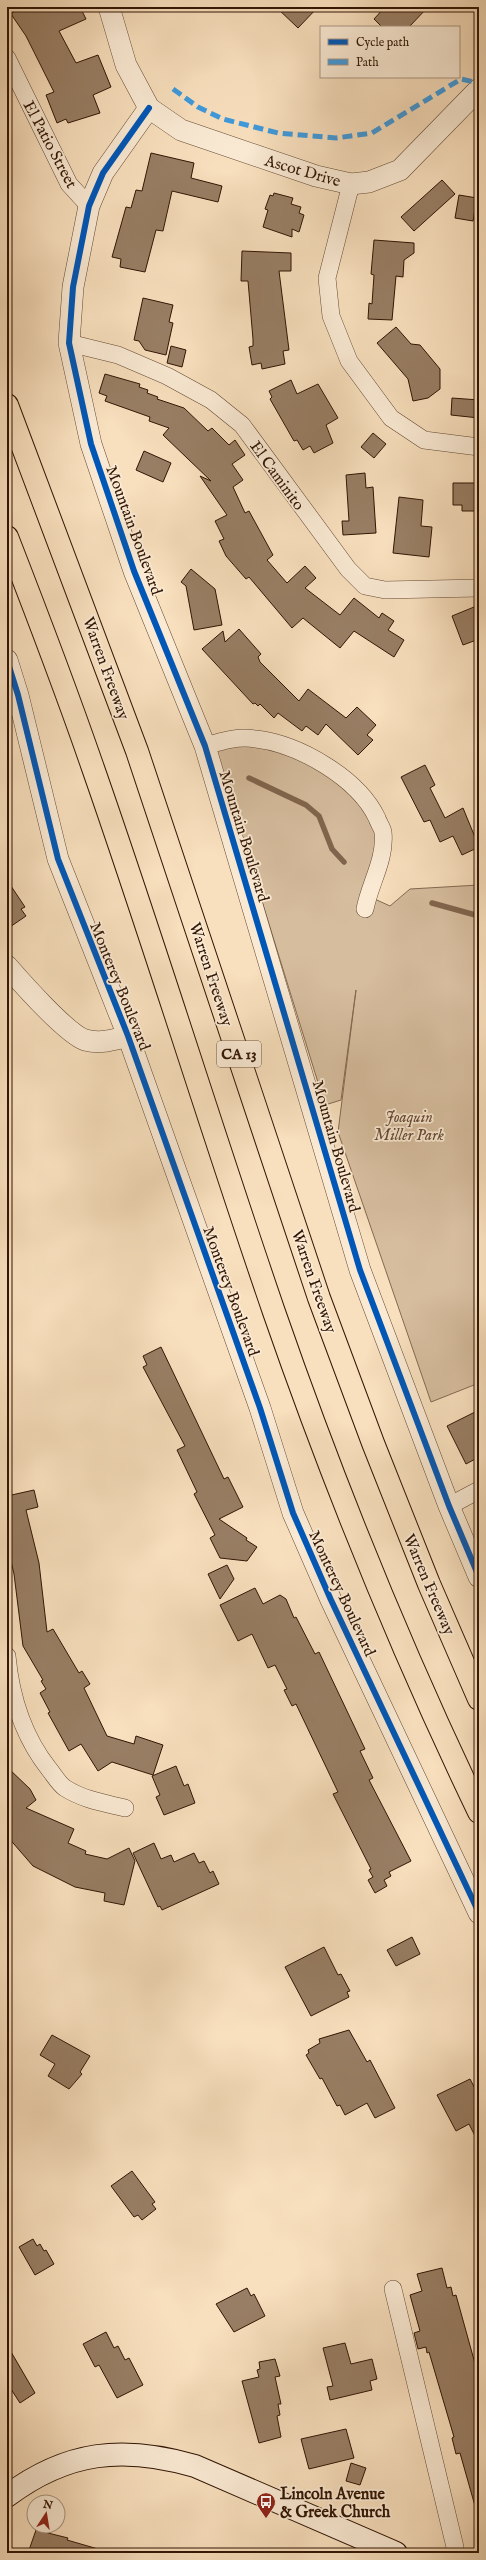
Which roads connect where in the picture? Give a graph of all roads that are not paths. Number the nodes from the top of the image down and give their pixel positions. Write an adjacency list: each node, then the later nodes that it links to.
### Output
1 (109, 7): 4 (street)
2 (7, 58): 6 (street, El Patio Street)
3 (479, 89): 5 (street, Ascot Drive)
4 (150, 108): 5 (street, Ascot Drive); 6 (street, Mountain Boulevard)
5 (351, 184): 9 (street)
6 (89, 206): 7 (street, Mountain Boulevard)
7 (69, 343): 11 (street, El Caminito); 13 (street, Mountain Boulevard)
8 (7, 405): 21 (highway, Warren Freeway / CA 13)
9 (479, 447)
10 (7, 537): 23 (highway, CA 13)
11 (479, 588)
12 (7, 660): 16 (street, Monterey Boulevard)
13 (205, 746): 14 (street); 18 (street, Mountain Boulevard)
14 (366, 909)
15 (7, 966): 16 (street)
16 (128, 1036): 24 (street, Monterey Boulevard)
17 (479, 1490): 18 (street)
18 (449, 1506): 19 (street, Mountain Boulevard)
19 (479, 1576)
20 (7, 1656): 22 (street)
21 (479, 1699)
22 (125, 1808)
23 (479, 1812)
24 (479, 1913)
25 (393, 2289): 28 (street)
26 (7, 2496): 27 (main road)
27 (396, 2553)
28 (454, 2553)

